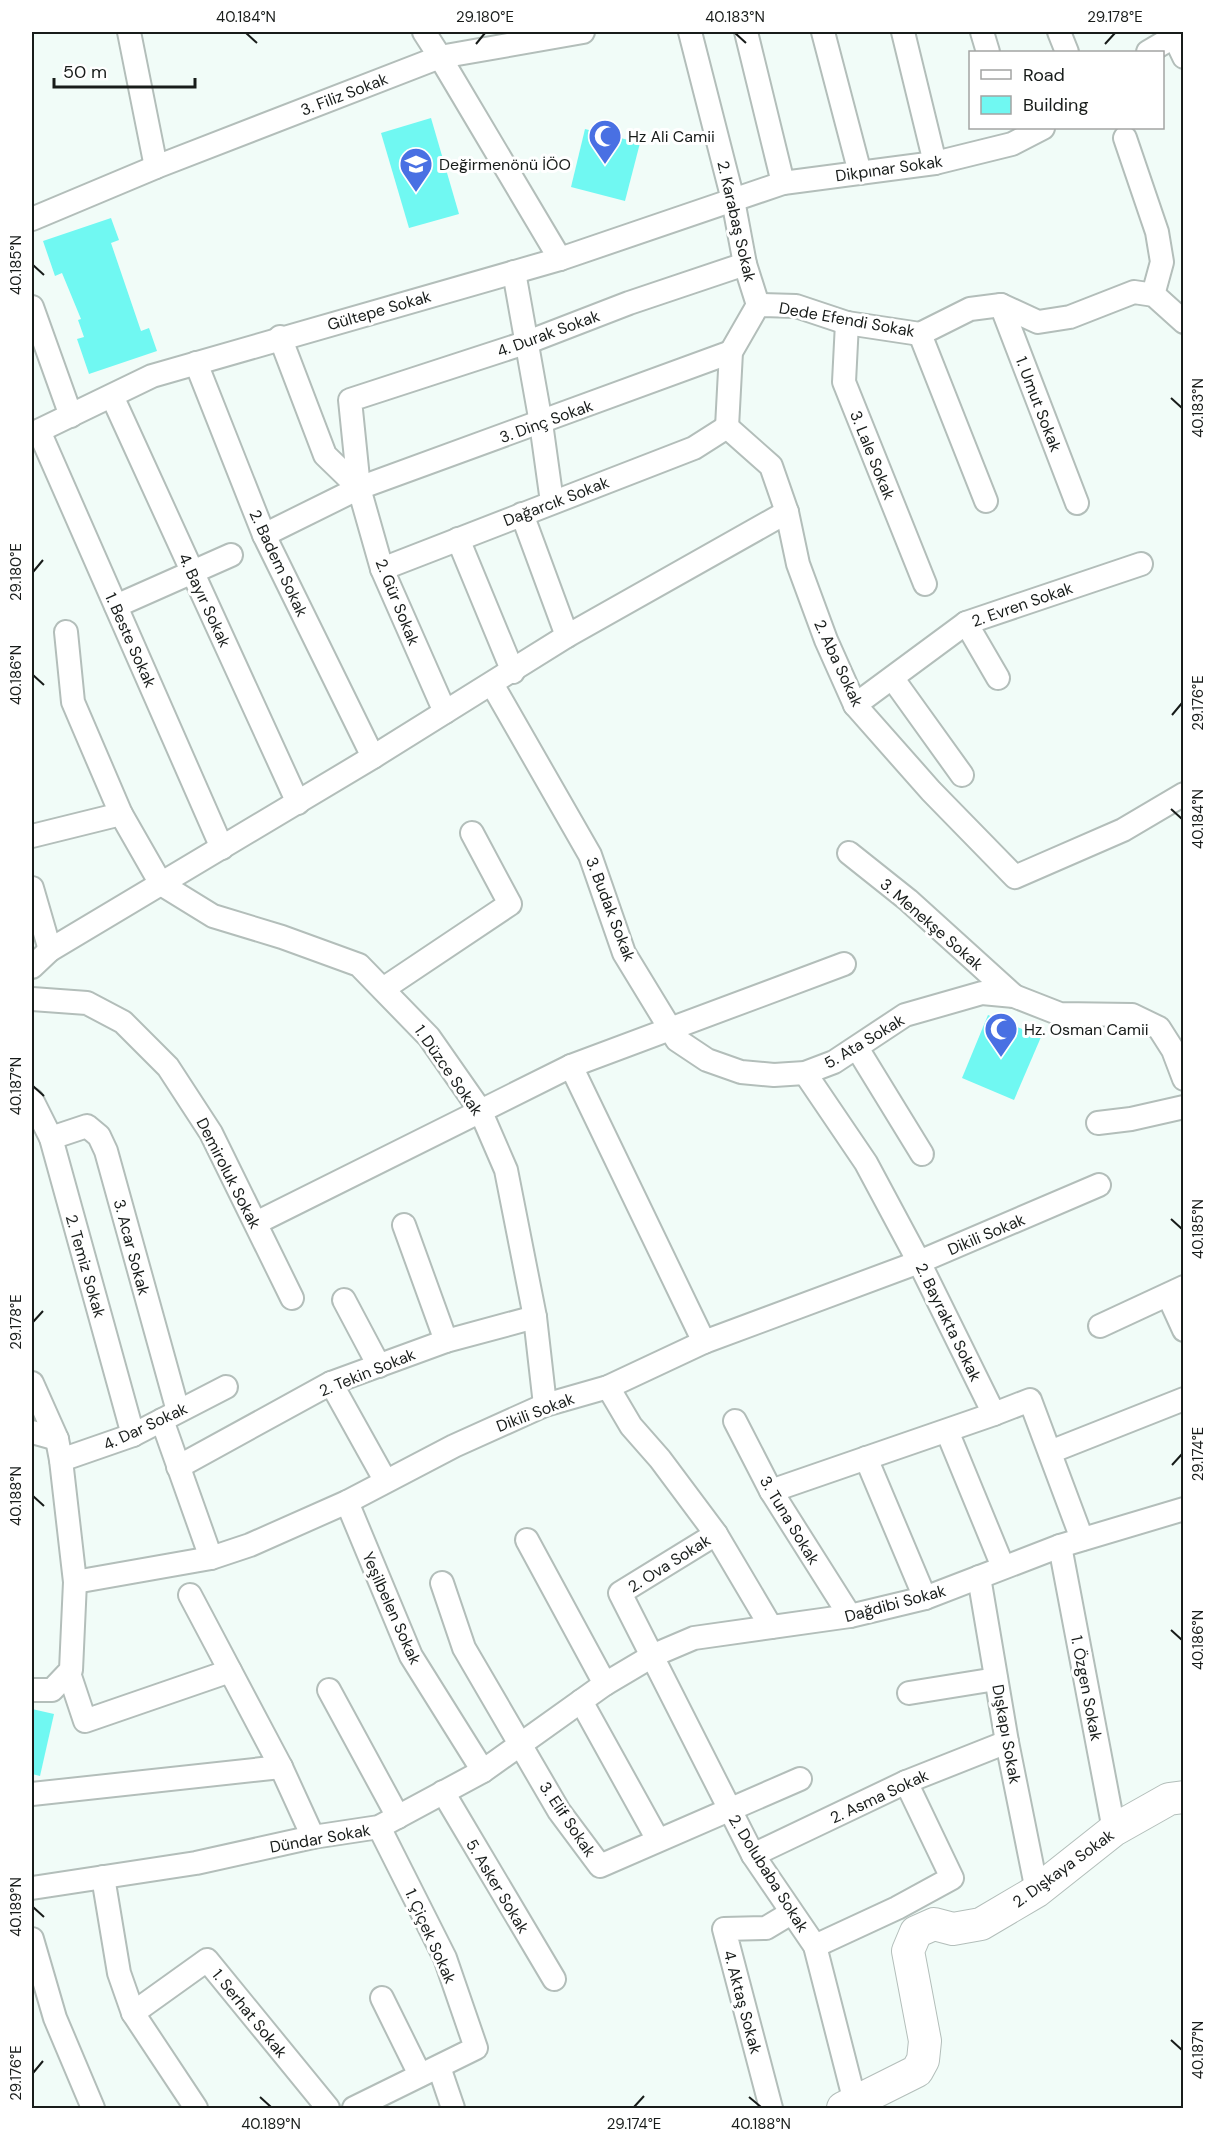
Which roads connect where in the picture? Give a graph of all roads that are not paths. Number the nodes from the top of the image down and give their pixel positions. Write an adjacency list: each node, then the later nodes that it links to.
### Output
1 (129, 32): 19 (street)
2 (424, 32): 13 (street)
3 (583, 32): 13 (street, 3. Filiz Sokak)
4 (690, 32): 22 (street, 2. Karabaş Sokak)
5 (746, 32): 21 (street)
6 (823, 32): 20 (street)
7 (903, 32): 18 (street)
8 (982, 32): 11 (street)
9 (1059, 32): 12 (street)
10 (1166, 39): 14 (street)
11 (988, 51)
12 (1067, 51)
13 (440, 57): 19 (street, 3. Filiz Sokak); 24 (street)
14 (1184, 57)
15 (1039, 129): 16 (street, Dikpınar Sokak)
16 (1010, 136): 18 (street, Dikpınar Sokak)
17 (1125, 138): 27 (street)
18 (935, 163): 20 (street, Dikpınar Sokak)
19 (156, 167): 23 (street, 3. Filiz Sokak)
20 (860, 173): 21 (street, Dikpınar Sokak)
21 (783, 183): 22 (street, Dikpınar Sokak)
22 (733, 200): 24 (street, Gültepe Sokak); 25 (street, 2. Karabaş Sokak)
23 (32, 219)
24 (560, 259): 26 (street, Gültepe Sokak)
25 (746, 264): 29 (street, 2. Karabaş Sokak); 35 (street, 4. Durak Sokak)
26 (514, 272): 34 (street, Gültepe Sokak); 35 (street)
27 (1153, 295): 28 (street); 32 (street)
28 (1001, 304): 33 (street, Dede Efendi Sokak); 47 (street, 1. Umut Sokak)
29 (758, 305): 31 (street, Dede Efendi Sokak); 36 (street, Dede Efendi Sokak)
30 (32, 307): 40 (street)
31 (847, 322): 33 (street, Dede Efendi Sokak); 56 (street, 3. Lale Sokak)
32 (1184, 322)
33 (920, 334): 45 (street)
34 (280, 337): 37 (street, Gültepe Sokak); 44 (street)
35 (528, 342): 39 (street, 4. Durak Sokak); 41 (street)
36 (732, 351): 41 (street, 3. Dinç Sokak); 42 (street, Dede Efendi Sokak)
37 (196, 363): 38 (street, Gültepe Sokak); 50 (street, 2. Badem Sokak)
38 (112, 396): 40 (street, Gültepe Sokak); 55 (street, 4. Bayır Sokak)
39 (350, 400): 44 (street, 2. Gür Sokak)
40 (71, 417): 43 (street, Gültepe Sokak)
41 (541, 423): 44 (street, 3. Dinç Sokak); 46 (street)
42 (727, 427): 46 (street, Dağarcık Sokak); 48 (street, 2. Aba Sokak)
43 (35, 433): 57 (street, 1. Beste Sokak)
44 (359, 488): 50 (street, 3. Dinç Sokak); 54 (street, 2. Gür Sokak)
45 (986, 501)
46 (552, 502): 49 (street, Dağarcık Sokak)
47 (1077, 503)
48 (788, 512): 60 (street); 65 (street, 2. Aba Sokak)
49 (522, 514): 51 (street, Dağarcık Sokak); 60 (street)
50 (264, 535): 67 (street, 2. Badem Sokak)
51 (458, 539): 54 (street, Dağarcık Sokak); 61 (street)
52 (231, 555): 55 (street)
53 (1141, 564): 58 (street, 2. Evren Sokak)
54 (382, 569): 66 (street, 2. Gür Sokak)
55 (193, 573): 57 (street); 70 (street, 4. Bayır Sokak)
56 (925, 584)
57 (116, 606): 74 (street, 1. Beste Sokak)
58 (966, 623): 62 (street); 63 (street, 2. Evren Sokak)
59 (66, 632): 71 (street)
60 (567, 636): 61 (street)
61 (513, 672): 64 (street)
62 (998, 678)
63 (893, 679): 65 (street, 2. Evren Sokak); 68 (street)
64 (492, 684): 66 (street); 84 (street, 3. Budak Sokak)
65 (855, 705): 69 (street, 2. Aba Sokak)
66 (445, 712): 67 (street)
67 (373, 758): 70 (street)
68 (963, 775)
69 (1184, 794)
70 (298, 803): 74 (street)
71 (121, 814): 73 (street); 76 (street)
72 (472, 833): 81 (street)
73 (32, 836)
74 (222, 848): 76 (street)
75 (849, 852): 82 (street, 3. Menekşe Sokak)
76 (161, 884): 78 (street); 81 (street, 1. Düzce Sokak)
77 (32, 888): 78 (street)
78 (50, 950): 80 (street)
79 (844, 964): 84 (street)
80 (32, 967)
81 (383, 989): 92 (street, 1. Düzce Sokak)
82 (1014, 996): 85 (street, 5. Ata Sokak); 86 (street, 5. Ata Sokak)
83 (32, 999): 97 (street, Demiroluk Sokak)
84 (674, 1034): 87 (street); 88 (street, 5. Ata Sokak)
85 (857, 1048): 88 (street, 5. Ata Sokak); 95 (street)
86 (1178, 1048): 89 (street)
87 (571, 1066): 92 (street); 107 (street)
88 (805, 1073): 99 (street, 2. Bayrakta Sokak)
89 (1184, 1079)
90 (32, 1100): 94 (street, 2. Temiz Sokak)
91 (1184, 1107): 93 (street)
92 (480, 1110): 97 (street); 103 (street, 1. Düzce Sokak)
93 (1098, 1123)
94 (51, 1138): 116 (street, 3. Acar Sokak); 120 (street, 2. Temiz Sokak)
95 (922, 1154)
96 (1099, 1185): 99 (street, Dikili Sokak)
97 (255, 1223): 101 (street, Demiroluk Sokak)
98 (404, 1225): 106 (street)
99 (920, 1262): 107 (street, Dikili Sokak); 115 (street, 2. Bayrakta Sokak)
100 (1176, 1291): 104 (street); 105 (street)
101 (292, 1298)
102 (344, 1300): 108 (street)
103 (535, 1317): 106 (street, 2. Tekin Sokak); 114 (street, 1. Düzce Sokak)
104 (1100, 1326)
105 (1184, 1330)
106 (446, 1341): 108 (street, 2. Tekin Sokak)
107 (704, 1342): 112 (street, Dikili Sokak)
108 (379, 1366): 110 (street, 2. Tekin Sokak)
109 (32, 1383): 121 (street)
110 (331, 1383): 124 (street, 2. Tekin Sokak); 125 (street)
111 (226, 1387): 116 (street, 4. Dar Sokak)
112 (608, 1387): 114 (street, Dikili Sokak); 129 (street, 2. Ova Sokak)
113 (1184, 1399): 122 (street)
114 (545, 1405): 125 (street, Dikili Sokak)
115 (994, 1414): 118 (street); 122 (street)
116 (170, 1415): 120 (street, 4. Dar Sokak); 124 (street)
117 (735, 1421): 126 (street, 3. Tuna Sokak)
118 (947, 1431): 123 (street); 134 (street)
119 (32, 1432): 121 (street)
120 (133, 1435): 121 (street, 4. Dar Sokak)
121 (59, 1449): 136 (street)
122 (1050, 1452): 131 (street)
123 (866, 1458): 126 (street); 139 (street)
124 (178, 1467): 133 (street)
125 (385, 1480): 127 (street, Dikili Sokak)
126 (771, 1491): 140 (street, 3. Tuna Sokak)
127 (347, 1502): 133 (street, Dikili Sokak); 154 (street, Yeşilbelen Sokak)
128 (1184, 1509): 131 (street, Dağdibi Sokak)
129 (716, 1534): 141 (street, 2. Ova Sokak); 142 (street, 2. Ova Sokak)
130 (527, 1539): 146 (street)
131 (1082, 1539): 132 (street, Dağdibi Sokak)
132 (1060, 1546): 134 (street, Dağdibi Sokak); 162 (street, 1. Özgen Sokak)
133 (211, 1558): 136 (street, Dikili Sokak)
134 (1003, 1567): 135 (street, Dağdibi Sokak)
135 (979, 1577): 139 (street, Dağdibi Sokak); 145 (street, Dışkapı Sokak)
136 (75, 1582): 144 (street)
137 (442, 1583): 152 (street)
138 (190, 1595): 143 (street)
139 (925, 1598): 140 (street, Dağdibi Sokak)
140 (850, 1616): 141 (street, Dağdibi Sokak)
141 (771, 1627): 142 (street, Dağdibi Sokak)
142 (654, 1655): 146 (street, Dağdibi Sokak); 160 (street, 2. Dolubaba Sokak)
143 (230, 1671): 144 (street); 153 (street)
144 (69, 1673): 147 (street)
145 (996, 1679): 149 (street); 151 (street, Dışkapı Sokak)
146 (605, 1684): 150 (street, Dündar Sokak)
147 (42, 1690)
148 (329, 1690): 161 (street, 1. Çiçek Sokak)
149 (909, 1692)
150 (581, 1701): 152 (street, Dündar Sokak); 164 (street)
151 (1007, 1742): 156 (street, 2. Asma Sokak); 168 (street, Dışkapı Sokak)
152 (520, 1743): 154 (street, Dündar Sokak); 164 (street, 3. Elif Sokak)
153 (281, 1767): 158 (street); 163 (street)
154 (483, 1770): 157 (street, Dündar Sokak)
155 (800, 1779): 160 (street, 3. Elif Sokak)
156 (906, 1782): 165 (street, 2. Asma Sokak); 170 (street)
157 (443, 1792): 161 (street, Dündar Sokak); 173 (street, 5. Asker Sokak)
158 (32, 1794)
159 (1184, 1797): 162 (street, 2. Dışkaya Sokak)
160 (729, 1810): 164 (street, 3. Elif Sokak); 165 (street, 2. Dolubaba Sokak)
161 (388, 1822): 163 (street, Dündar Sokak); 176 (street, 1. Çiçek Sokak)
162 (1114, 1830): 168 (street, 2. Dışkaya Sokak)
163 (314, 1837): 166 (street, Dündar Sokak)
164 (658, 1840)
165 (753, 1855): 169 (street, 2. Dolubaba Sokak)
166 (103, 1877): 167 (street, Dündar Sokak); 175 (street)
167 (32, 1888)
168 (1037, 1891): 170 (street, 2. Dışkaya Sokak)
169 (791, 1913): 172 (street, 2. Dolubaba Sokak); 183 (street, 4. Aktaş Sokak)
170 (907, 1920): 172 (street); 177 (street)
171 (32, 1939): 178 (street)
172 (816, 1946): 177 (street, 2. Dolubaba Sokak)
173 (554, 1979)
174 (382, 1998): 176 (street)
175 (133, 2013): 179 (street); 180 (street, 1. Serhat Sokak)
176 (429, 2071): 181 (street); 182 (street)
177 (849, 2105)
178 (93, 2109)
179 (196, 2109)
180 (328, 2109)
181 (354, 2109)
182 (453, 2109)
183 (771, 2109)

